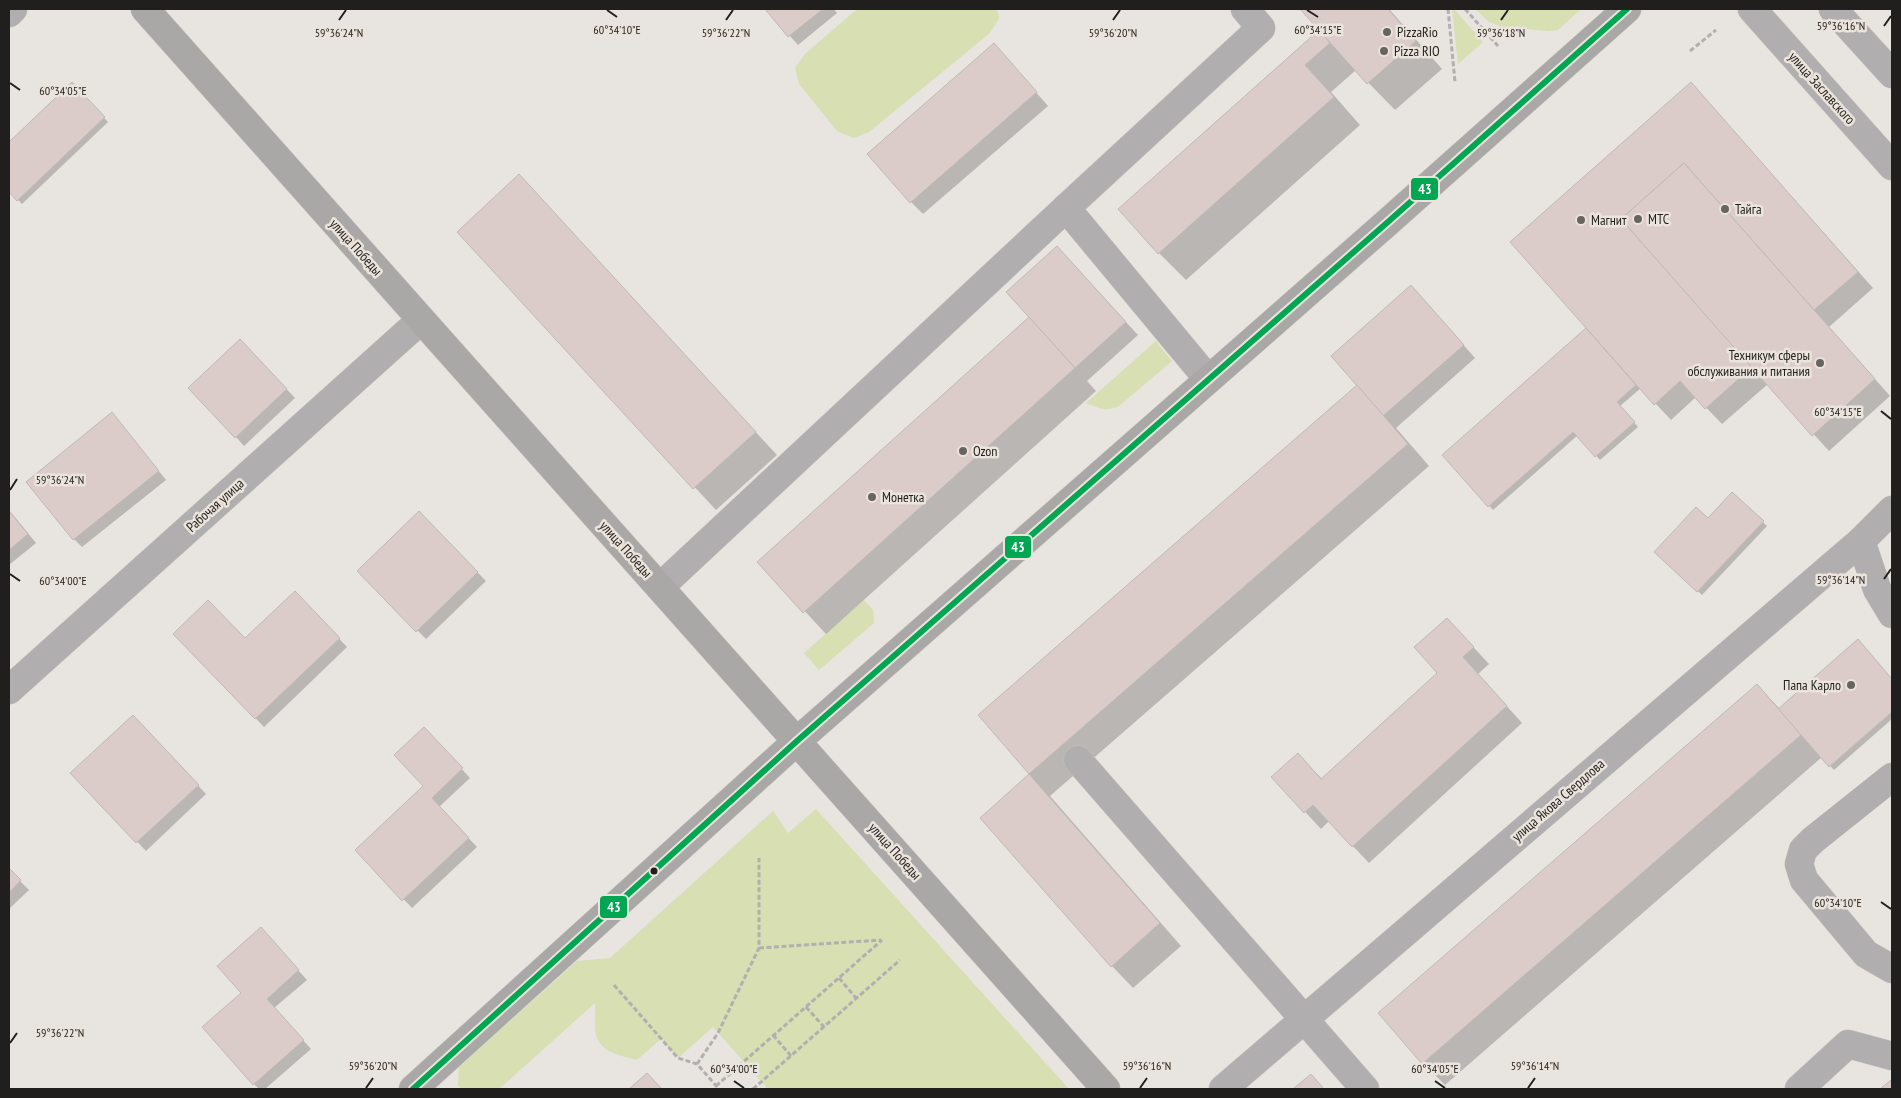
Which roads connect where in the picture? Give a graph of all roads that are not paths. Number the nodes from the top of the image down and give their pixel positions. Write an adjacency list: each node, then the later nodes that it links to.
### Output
1 (13, 9): 7 (street)
2 (145, 9): 11 (main road, улица Победы)
3 (1245, 9): 10 (street)
4 (1627, 9): 12 (main road)
5 (1752, 9): 9 (street, улица Заславского)
6 (1833, 9): 8 (street)
7 (9, 13)
8 (1892, 74)
9 (1892, 166)
10 (1066, 208): 12 (street); 15 (street)
11 (421, 320): 15 (main road, улица Победы); 17 (street, Рабочая улица)
12 (1208, 379): 18 (main road)
13 (1892, 510): 14 (street, улица Якова Свердлова)
14 (1861, 541): 16 (street); 22 (street, улица Якова Свердлова)
15 (660, 588): 18 (main road, улица Победы)
16 (1892, 614)
17 (9, 690)
18 (796, 741): 24 (main road); 25 (main road, улица Победы)
19 (1078, 760): 22 (street)
20 (1892, 777): 21 (street)
21 (1892, 969)
22 (1303, 1019): 26 (street, улица Якова Свердлова); 27 (street)
23 (1892, 1056): 28 (street)
24 (413, 1089)
25 (1106, 1089)
26 (1223, 1089)
27 (1365, 1089)
28 (1799, 1089)

